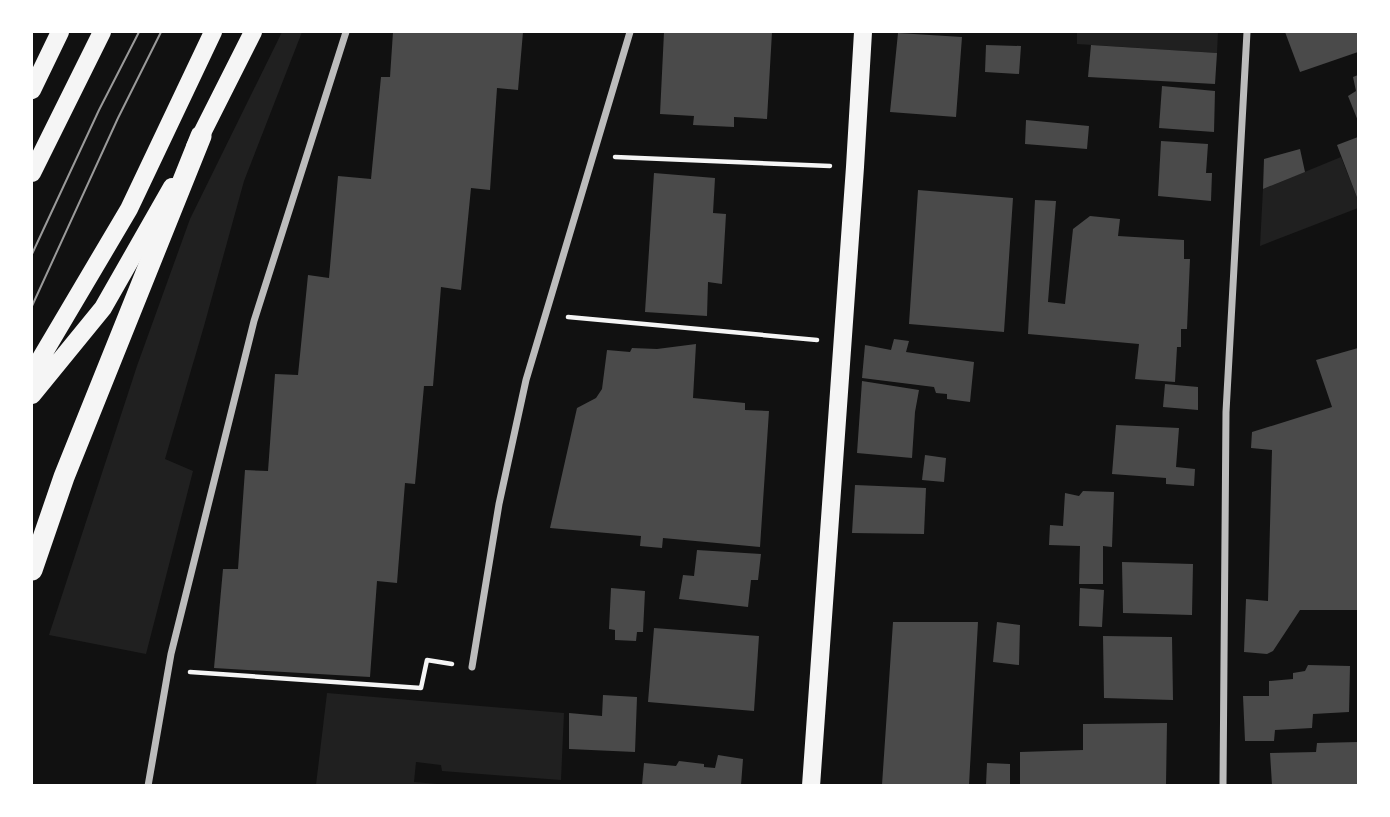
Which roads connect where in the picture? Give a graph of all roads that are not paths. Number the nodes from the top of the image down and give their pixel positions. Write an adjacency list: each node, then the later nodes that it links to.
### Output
1 (60, 32): 9 (main road)
2 (102, 32): 11 (main road)
3 (214, 32): 12 (main road)
4 (253, 32): 10 (main road)
5 (346, 32): 16 (street)
6 (629, 32): 15 (street)
7 (863, 32): 17 (main road)
8 (1247, 32): 18 (street)
9 (32, 90)
10 (201, 136): 13 (main road); 14 (highway)
11 (32, 173)
12 (32, 373)
13 (32, 395)
14 (32, 570)
15 (472, 667)
16 (148, 786)
17 (811, 786)
18 (1223, 786)

